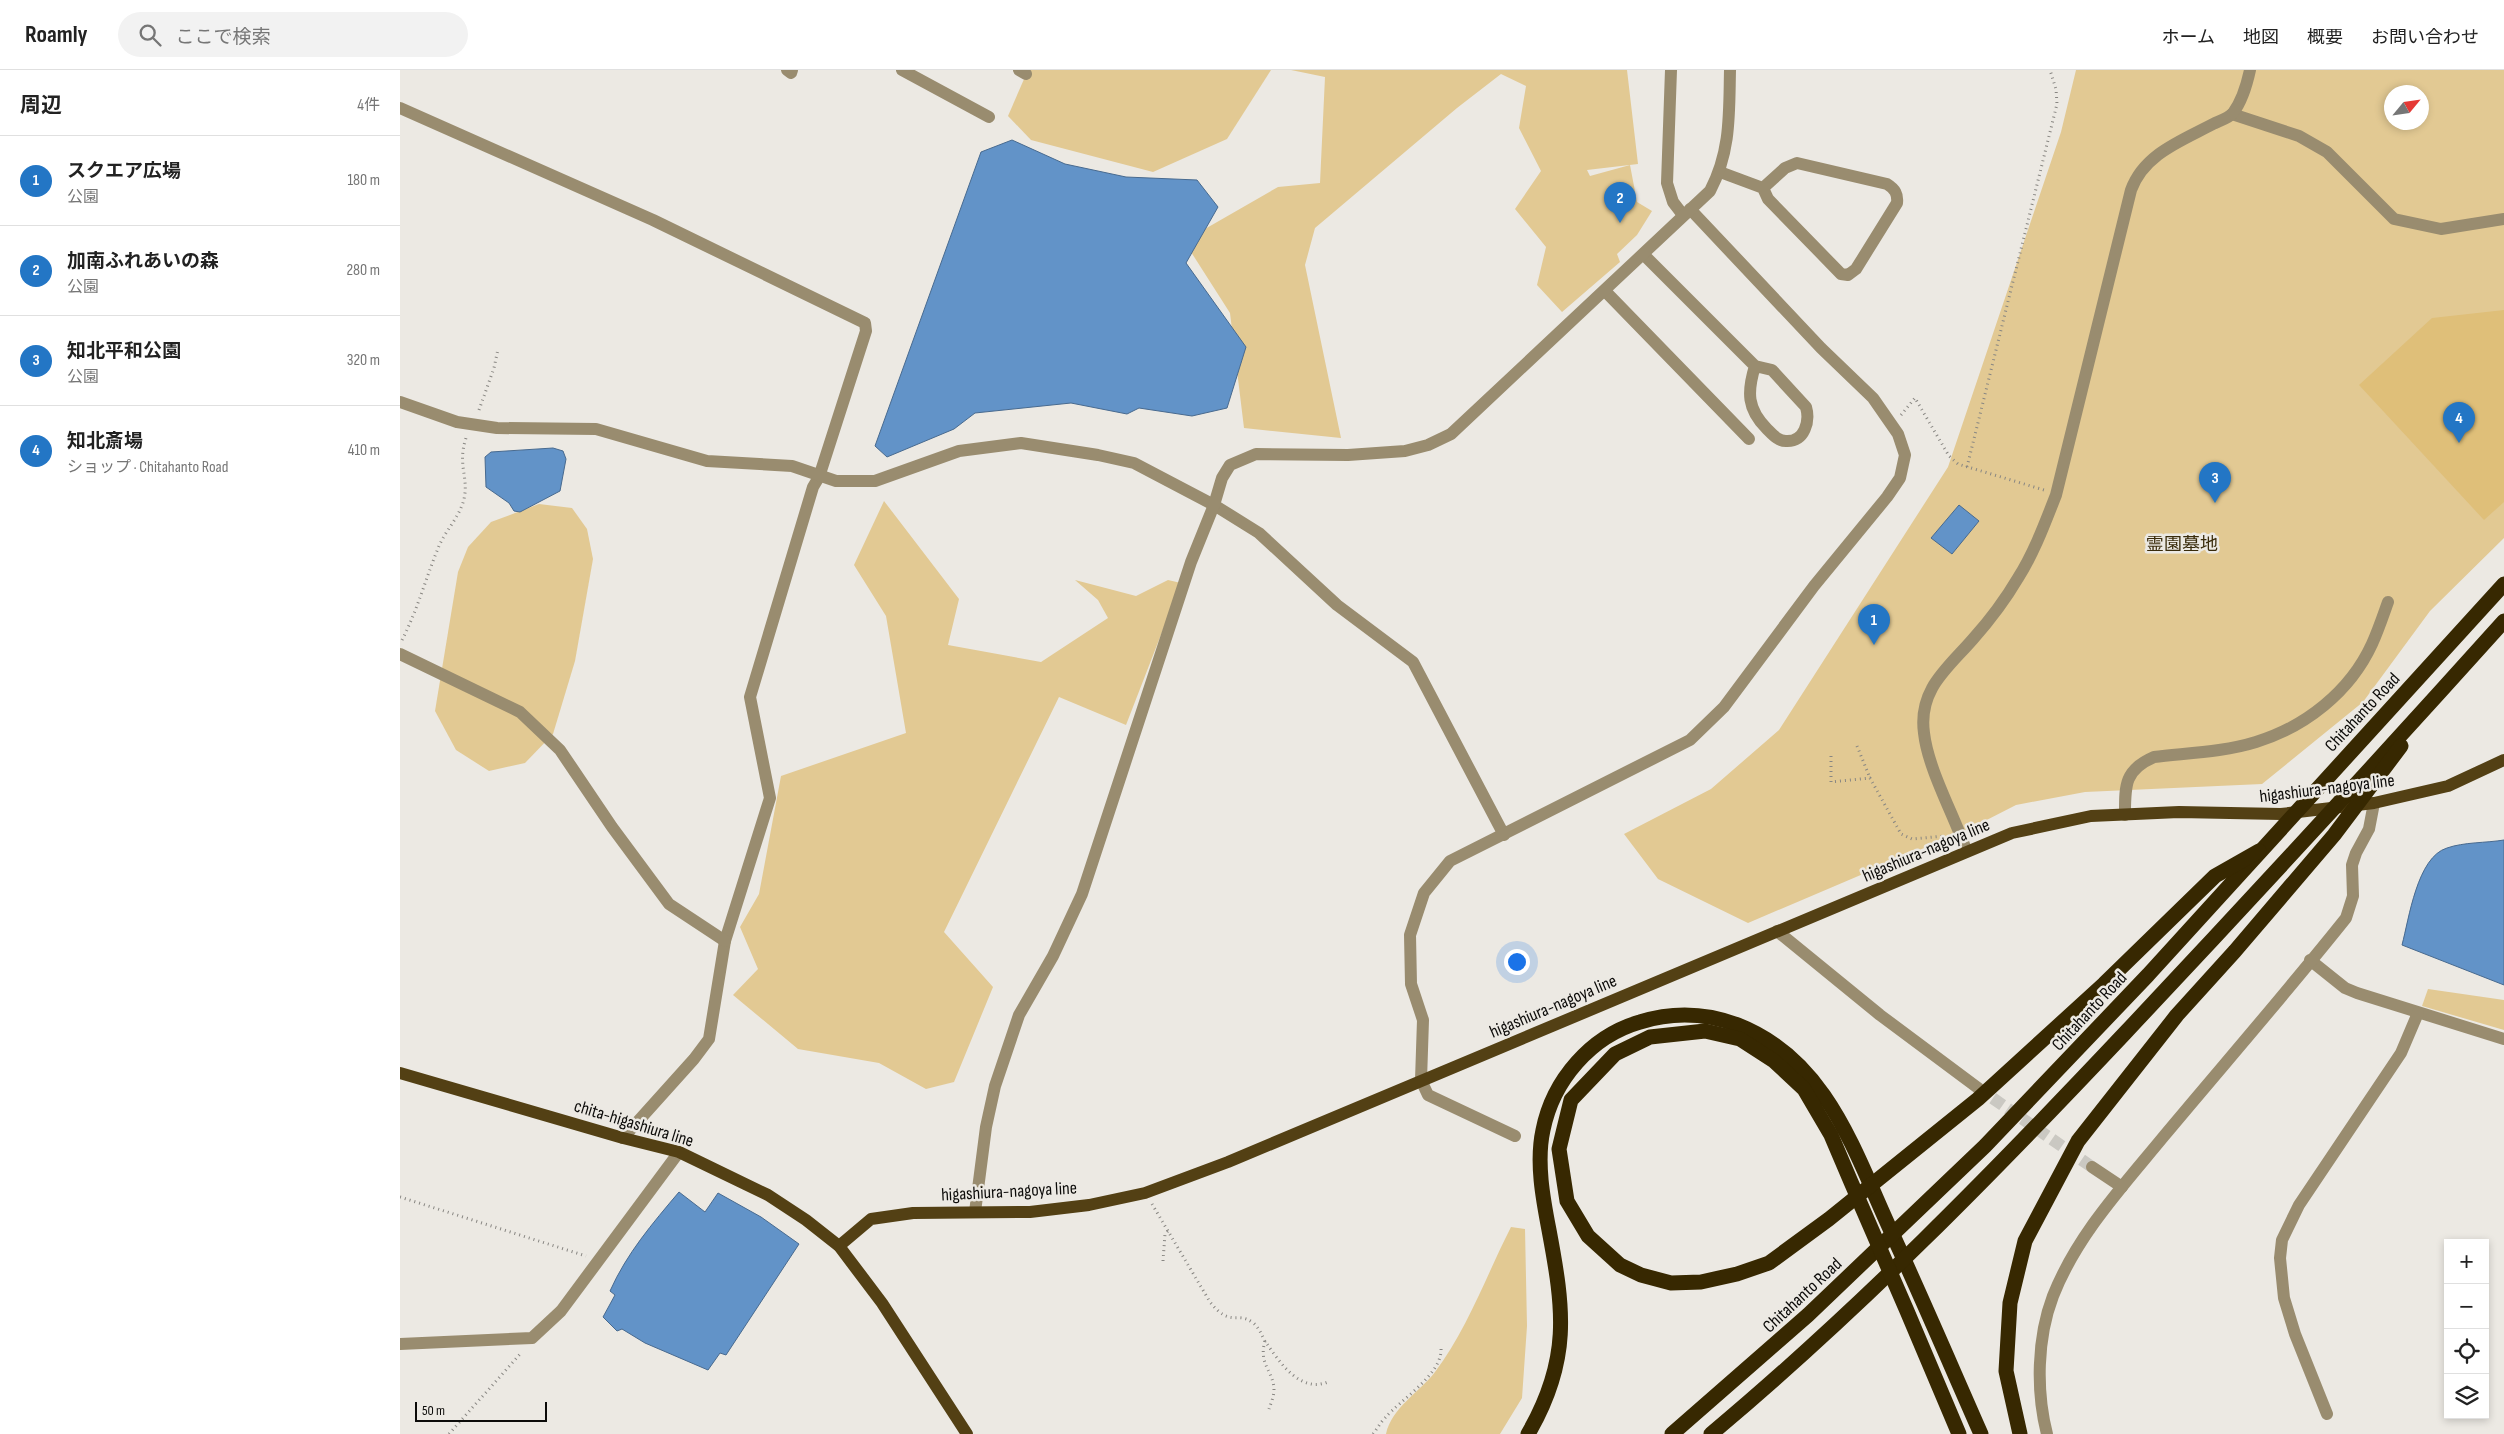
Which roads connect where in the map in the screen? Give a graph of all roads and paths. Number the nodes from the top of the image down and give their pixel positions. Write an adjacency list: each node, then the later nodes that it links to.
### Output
1 (787, 70): 2 (street)
2 (792, 70)
3 (902, 70): 10 (street)
4 (1671, 70): 13 (street)
5 (1730, 70): 11 (street)
6 (2050, 70): 23 (path)
7 (2250, 70): 9 (street)
8 (400, 108): 24 (street)
9 (2232, 114): 14 (street); 25 (street)
10 (990, 117)
11 (1720, 172): 12 (street); 13 (street)
12 (1763, 188): 12 (street)
13 (1686, 212): 15 (street); 21 (street)
14 (2504, 219)
15 (1644, 255): 16 (street); 18 (street)
16 (1605, 291): 22 (street); 26 (street)
17 (498, 349): 20 (path)
18 (1755, 366): 18 (street)
19 (400, 402): 20 (street)
20 (474, 424): 24 (street); 30 (path)
21 (1893, 426): 23 (path); 40 (street)
22 (1749, 439)
23 (1967, 467): 25 (path)
24 (819, 476): 26 (street); 44 (street)
25 (2056, 494): 39 (street)
26 (1214, 505): 40 (street); 58 (street)
27 (2504, 584): 42 (highway, Chitahanto Road)
28 (2388, 602): 38 (street)
29 (2504, 621): 32 (highway)
30 (400, 644)
31 (400, 654): 44 (street)
32 (2442, 690): 75 (highway); 78 (highway)
33 (1857, 746): 36 (path)
34 (1831, 756): 36 (path)
35 (2504, 760): 37 (main road, higashiura-nagoya line)
36 (1870, 778): 39 (path)
37 (2374, 803): 38 (main road, higashiura-nagoya line); 45 (street)
38 (2125, 815): 41 (main road, higashiura-nagoya line)
39 (1961, 834): 41 (street)
40 (1504, 835): 49 (street)
41 (1966, 850): 43 (main road, higashiura-nagoya line)
42 (2259, 851): 74 (highway, Chitahanto Road); 76 (highway)
43 (1777, 931): 49 (main road, higashiura-nagoya line); 50 (street)
44 (725, 941): 52 (street)
45 (2310, 960): 46 (street); 55 (street)
46 (2418, 1013): 47 (street); 69 (street)
47 (2504, 1039)
48 (400, 1073): 52 (main road, chita-higashiura line)
49 (1421, 1080): 51 (street); 56 (main road, higashiura-nagoya line)
50 (1978, 1088)
51 (1515, 1136)
52 (624, 1138): 53 (main road, chita-higashiura line)
53 (679, 1152): 60 (main road, chita-higashiura line); 62 (street)
54 (2092, 1167): 55 (street)
55 (2122, 1187): 79 (street)
56 (1145, 1193): 58 (main road, higashiura-nagoya line); 59 (path)
57 (400, 1197): 62 (path)
58 (975, 1212): 60 (main road, higashiura-nagoya line)
59 (1168, 1231): 61 (path); 64 (path)
60 (839, 1246): 71 (main road)
61 (1163, 1261)
62 (596, 1264): 63 (street)
63 (532, 1338): 65 (street); 70 (path)
64 (1265, 1341): 67 (path); 68 (path)
65 (400, 1344)
66 (1441, 1348): 72 (path)
67 (1330, 1381)
68 (1269, 1408)
69 (2327, 1414)
70 (449, 1434)
71 (966, 1434)
72 (1373, 1434)
73 (1528, 1434): 77 (highway)
74 (1672, 1434)
75 (1711, 1434)
76 (1959, 1434)
77 (1980, 1434)
78 (2020, 1434)
79 (2047, 1434)

